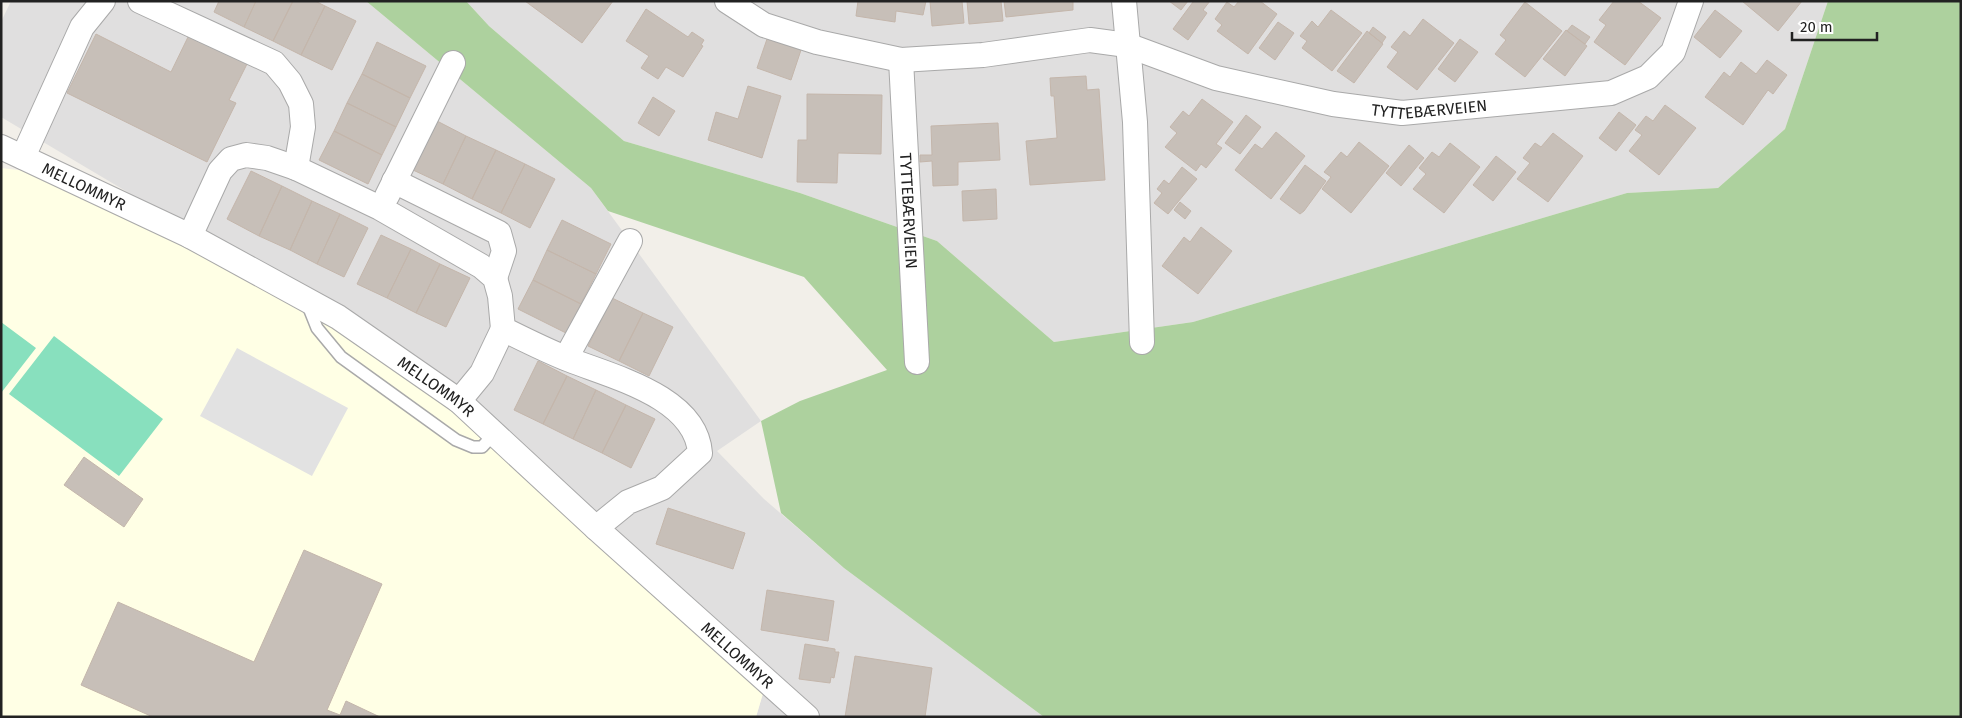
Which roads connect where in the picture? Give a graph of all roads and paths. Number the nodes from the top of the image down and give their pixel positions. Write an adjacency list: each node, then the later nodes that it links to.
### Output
1 (102, 1): 10 (street)
2 (140, 1): 11 (street)
3 (727, 1): 7 (street, TYTTEBÆRVEIEN)
4 (1124, 1): 6 (street)
5 (1691, 1): 6 (street, TYTTEBÆRVEIEN)
6 (1127, 45): 7 (street, TYTTEBÆRVEIEN); 19 (street)
7 (901, 60): 21 (street, TYTTEBÆRVEIEN)
8 (452, 63): 12 (street)
9 (1, 146): 10 (street, MELLOMMYR)
10 (24, 157): 14 (street, MELLOMMYR)
11 (296, 168): 13 (street); 14 (street)
12 (394, 181): 13 (street); 16 (street)
13 (380, 208): 16 (street)
14 (190, 236): 17 (street, MELLOMMYR)
15 (630, 241): 20 (street)
16 (495, 278): 18 (street)
17 (306, 300): 22 (street, MELLOMMYR); 23 (lane)
18 (503, 329): 20 (street); 22 (street)
19 (1142, 342)
20 (566, 358): 24 (street)
21 (917, 362)
22 (459, 401): 23 (street, MELLOMMYR)
23 (494, 434): 24 (street, MELLOMMYR)
24 (596, 528): 25 (street, MELLOMMYR)
25 (807, 717)

